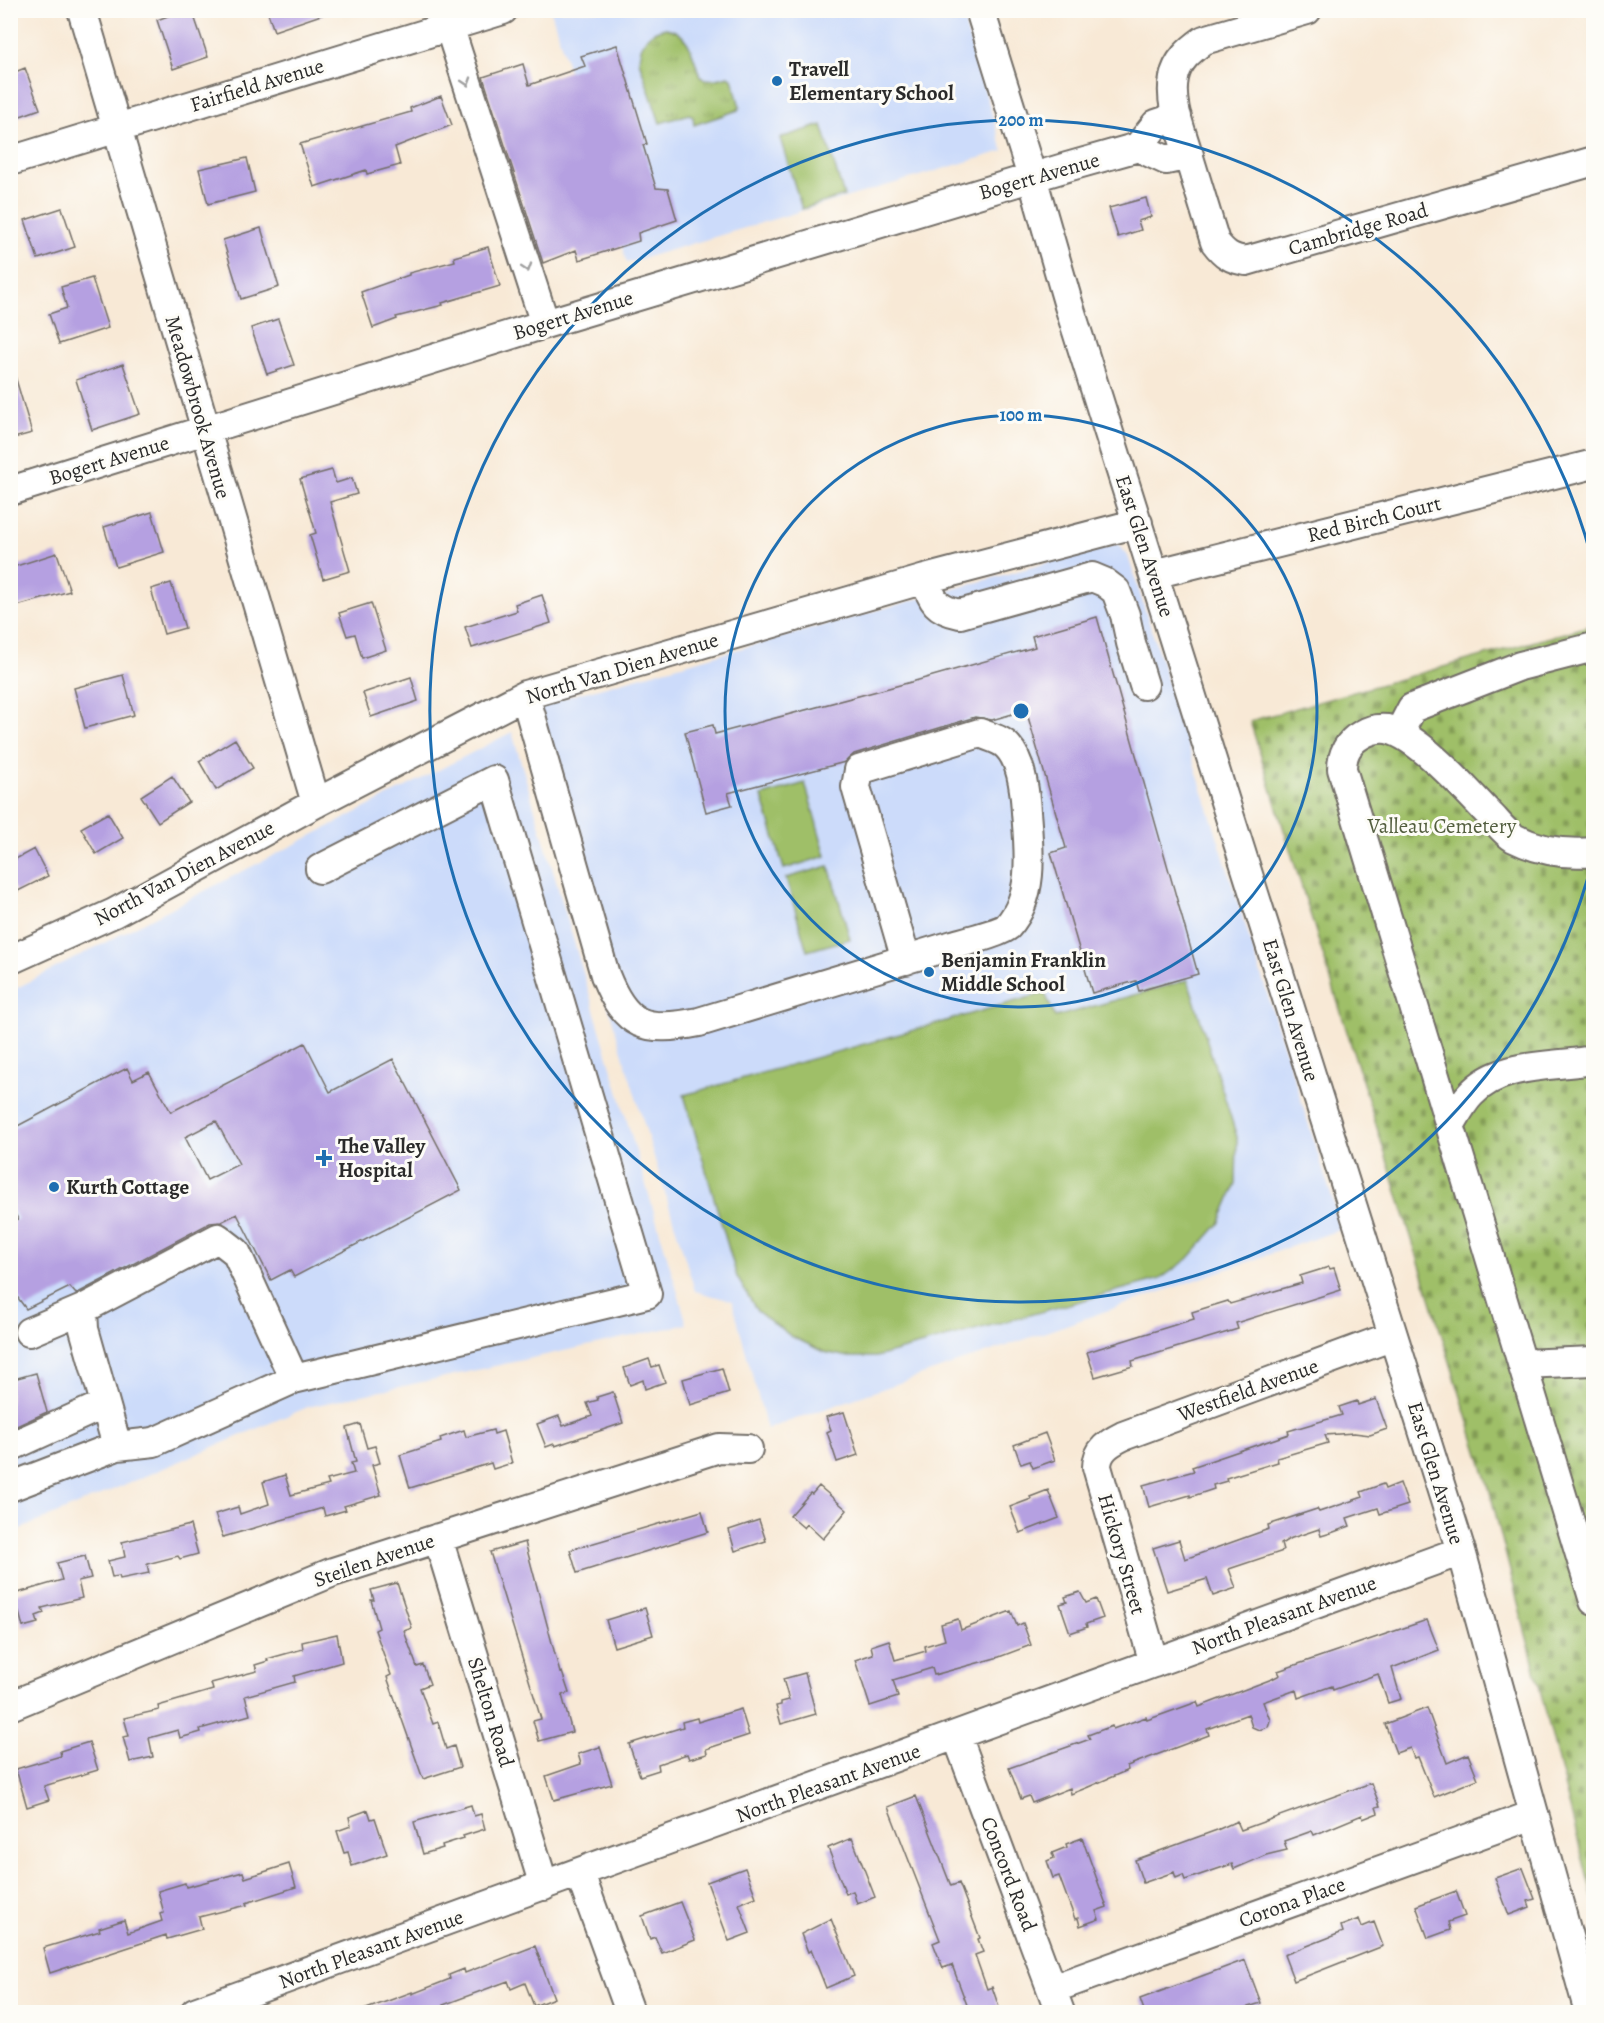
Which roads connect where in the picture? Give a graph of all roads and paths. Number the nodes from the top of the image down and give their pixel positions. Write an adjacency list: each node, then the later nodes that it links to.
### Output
1 (82, 10): 7 (street, Meadowbrook Avenue)
2 (503, 10): 5 (street, Fairfield Avenue)
3 (980, 10): 12 (street, East Glen Avenue)
4 (1307, 10): 6 (street)
5 (449, 26): 7 (street, Fairfield Avenue); 13 (street, one-way to 13)
6 (1177, 117): 8 (street); 9 (street)
7 (116, 128): 10 (street, Fairfield Avenue); 14 (street, Meadowbrook Avenue)
8 (1138, 147): 9 (street); 12 (street, Bogert Avenue)
9 (1189, 155): 11 (street, Cambridge Road)
10 (10, 161)
11 (1593, 161)
12 (1032, 177): 13 (street, Bogert Avenue); 17 (street, East Glen Avenue)
13 (545, 324): 14 (street, Bogert Avenue)
14 (205, 430): 16 (street, Bogert Avenue); 26 (street, Meadowbrook Avenue)
15 (1593, 464): 18 (street, Red Birch Court)
16 (10, 491)
17 (1138, 523): 18 (street, East Glen Avenue); 19 (street, North Van Dien Avenue)
18 (1154, 574): 22 (street, East Glen Avenue)
19 (925, 579): 20 (street); 24 (street, North Van Dien Avenue)
20 (1131, 643): 22 (street); 23 (street)
21 (1593, 647): 25 (street)
22 (1184, 668): 35 (street, East Glen Avenue)
23 (1144, 685)
24 (525, 695): 26 (street, North Van Dien Avenue); 30 (street)
25 (1399, 733): 27 (street); 32 (street)
26 (316, 802): 29 (street, North Van Dien Avenue)
27 (1593, 852)
28 (320, 869): 38 (street)
29 (10, 960)
30 (906, 960): 30 (street)
31 (1593, 1059): 32 (street)
32 (1450, 1126): 37 (street)
33 (82, 1309): 34 (street); 38 (street); 39 (street)
34 (28, 1332)
35 (1393, 1336): 41 (street, Westfield Avenue); 47 (street, East Glen Avenue)
36 (1593, 1360): 37 (street)
37 (1522, 1364): 46 (street)
38 (294, 1379): 40 (street)
39 (105, 1404): 40 (street); 42 (street)
40 (117, 1446): 44 (street)
41 (1105, 1446): 49 (street, Hickory Street)
42 (10, 1447)
43 (748, 1449): 45 (street, Steilen Avenue)
44 (10, 1487)
45 (438, 1538): 50 (street, Steilen Avenue); 54 (street, Shelton Road)
46 (1584, 1540): 48 (street)
47 (1461, 1551): 49 (street, North Pleasant Avenue); 52 (street, East Glen Avenue)
48 (1593, 1601)
49 (1154, 1663): 51 (street, North Pleasant Avenue)
50 (10, 1706)
51 (957, 1736): 53 (street, North Pleasant Avenue); 55 (street, Concord Road)
52 (1533, 1815): 55 (street, Corona Place); 58 (street, East Glen Avenue)
53 (580, 1874): 54 (street, North Pleasant Avenue); 57 (street)
54 (544, 1887): 56 (street, North Pleasant Avenue)
55 (1056, 2001)
56 (195, 2013)
57 (630, 2013)
58 (1589, 2013)

